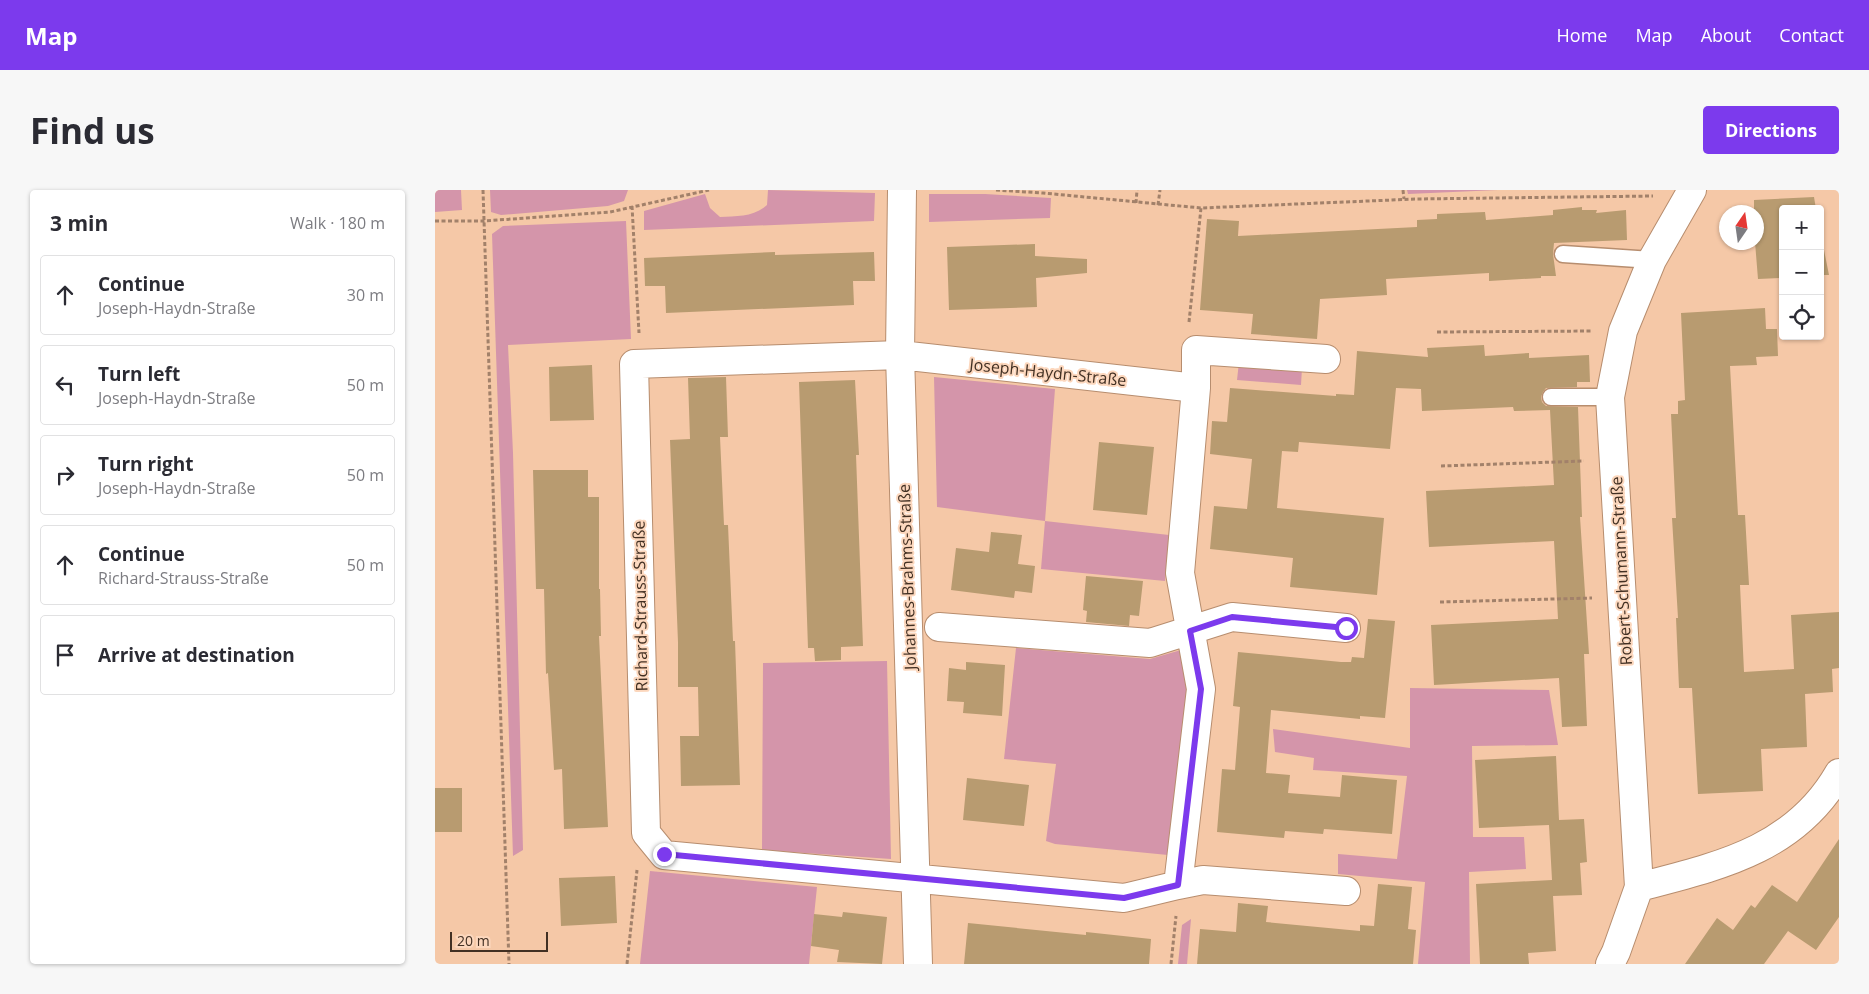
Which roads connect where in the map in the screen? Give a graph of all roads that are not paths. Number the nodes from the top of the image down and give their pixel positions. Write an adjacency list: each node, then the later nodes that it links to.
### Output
1 (902, 190): 5 (street, Johannes-Brahms-Straße)
2 (1690, 193): 4 (street, Robert-Schumann-Straße)
3 (1563, 254): 4 (lane)
4 (1652, 260): 9 (street, Robert-Schumann-Straße)
5 (900, 356): 7 (street, Joseph-Haydn-Straße); 14 (street, Johannes-Brahms-Straße); 14 (street, Richard-Strauss-Straße)
6 (1326, 359): 7 (street)
7 (1195, 388): 12 (street)
8 (1551, 397): 9 (lane)
9 (1610, 397): 16 (street, Robert-Schumann-Straße)
10 (939, 627): 12 (street)
11 (1346, 628): 12 (street)
12 (1190, 631): 15 (street)
13 (1836, 787): 16 (street)
14 (916, 878): 15 (street); 18 (street, Johannes-Brahms-Straße)
15 (1178, 885): 17 (street)
16 (1639, 886): 19 (street, Robert-Schumann-Straße)
17 (1346, 891)
18 (918, 964)
19 (1609, 964)

